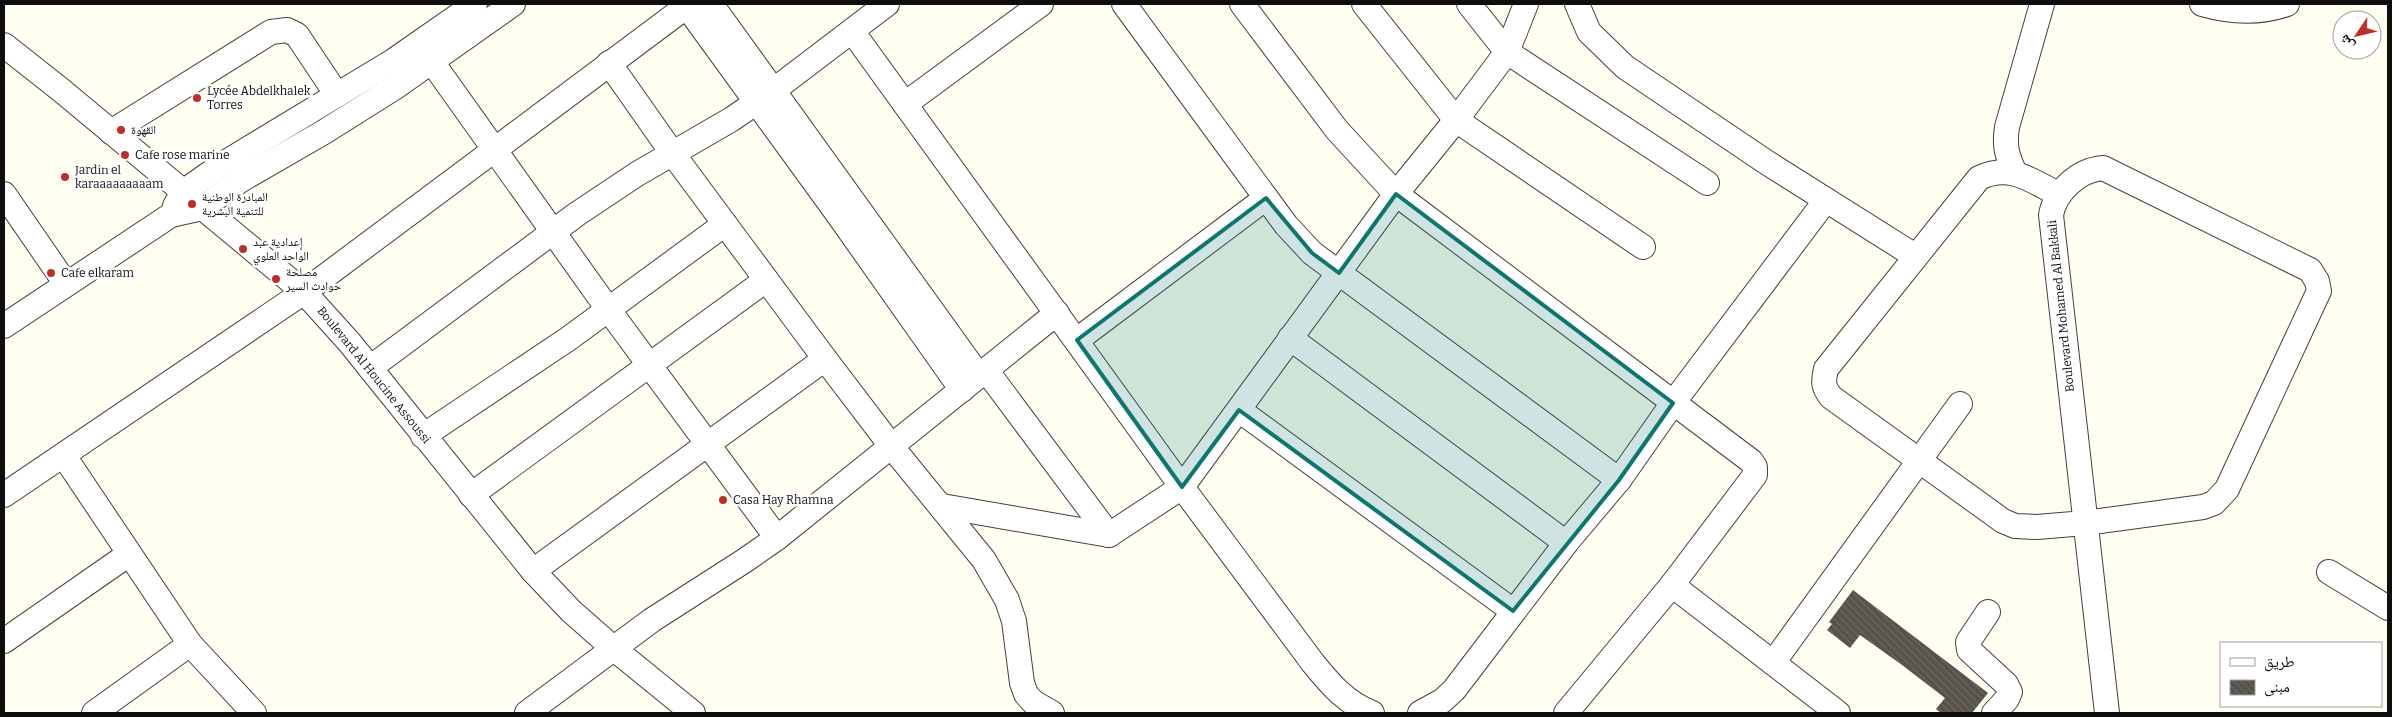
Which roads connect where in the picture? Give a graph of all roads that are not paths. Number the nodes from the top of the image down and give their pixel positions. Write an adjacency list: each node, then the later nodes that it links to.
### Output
1 (475, 4): 21 (street)
2 (513, 4): 19 (street)
3 (711, 4): 22 (street)
4 (887, 4): 16 (street)
5 (1041, 4): 23 (street)
6 (1124, 4): 34 (street)
7 (1242, 4): 32 (street)
8 (1364, 4): 24 (street)
9 (1469, 4): 18 (street)
10 (1526, 4): 18 (street)
11 (1577, 4): 35 (street)
12 (2042, 4): 28 (street)
13 (2202, 4): 14 (street)
14 (2287, 4)
15 (686, 5): 20 (street); 22 (street)
16 (852, 31): 22 (street); 23 (street)
17 (4, 45): 25 (street, Boulevard Al Houcine Assoussi)
18 (1507, 52): 24 (street); 29 (street)
19 (432, 62): 26 (street); 36 (street)
20 (609, 63): 26 (street); 27 (street)
21 (337, 95): 25 (street); 30 (street)
22 (765, 96): 27 (street); 54 (street)
23 (905, 104): 47 (street)
24 (1456, 120): 32 (street); 40 (street)
25 (111, 132): 30 (street, Boulevard Al Houcine Assoussi)
26 (493, 150): 39 (street); 45 (street)
27 (672, 154): 38 (street); 39 (street)
28 (2016, 173): 33 (street); 41 (street)
29 (1707, 183)
30 (183, 192): 36 (street, Boulevard Al Houcine Assoussi); 37 (street)
31 (4, 194): 44 (street)
32 (1396, 194): 42 (street); 55 (street)
33 (2058, 194): 68 (street, Boulevard Mohamed Al Bakkali); 68 (street)
34 (1266, 198): 42 (street); 50 (street)
35 (1826, 200): 41 (street); 55 (street)
36 (202, 208): 37 (street); 45 (street, Boulevard Al Houcine Assoussi)
37 (171, 215): 44 (street)
38 (725, 224): 43 (street); 46 (street)
39 (553, 232): 46 (street); 53 (street)
40 (1643, 247)
41 (1915, 256): 62 (street)
42 (1339, 273): 49 (street); 63 (street)
43 (766, 280): 51 (street); 52 (street)
44 (66, 284): 48 (street)
45 (304, 292): 53 (street, Boulevard Al Houcine Assoussi); 61 (street)
46 (608, 309): 52 (street); 58 (street)
47 (1057, 313): 50 (street); 54 (street)
48 (4, 326)
49 (1290, 338): 57 (street); 71 (street)
50 (1077, 340): 64 (street)
51 (825, 359): 59 (street); 60 (street)
52 (650, 364): 59 (street); 66 (street)
53 (370, 368): 58 (street, Boulevard Al Houcine Assoussi)
54 (975, 379): 60 (street); 69 (street)
55 (1673, 403): 63 (street); 75 (street)
56 (1960, 404): 62 (street)
57 (1239, 410): 64 (street); 77 (street)
58 (423, 436): 66 (street, Boulevard Al Houcine Assoussi)
59 (709, 444): 70 (street); 73 (street)
60 (892, 447): 67 (street); 70 (street)
61 (64, 456): 65 (street); 72 (street)
62 (1919, 460): 68 (street); 82 (street)
63 (1619, 480): 71 (street)
64 (1182, 486): 69 (street); 88 (street)
65 (4, 495)
66 (471, 495): 73 (street, Boulevard Al Houcine Assoussi)
67 (942, 506): 69 (street); 87 (street)
68 (2085, 523): 93 (street, Boulevard Mohamed Al Bakkali)
69 (1109, 535)
70 (777, 538): 81 (street)
71 (1566, 543): 77 (street)
72 (129, 554): 79 (street); 80 (street)
73 (533, 571): 81 (street, Boulevard Al Houcine Assoussi)
74 (2329, 572): 76 (street)
75 (1672, 585): 82 (street); 90 (street)
76 (2388, 608)
77 (1514, 611): 89 (street)
78 (1988, 612): 92 (street)
79 (4, 641)
80 (190, 644): 83 (street); 84 (street)
81 (613, 648): 85 (street); 86 (street, Boulevard Al Houcine Assoussi)
82 (1773, 664): 91 (street)
83 (94, 713)
84 (254, 713)
85 (527, 713)
86 (693, 713)
87 (1052, 713)
88 (1372, 713)
89 (1420, 713)
90 (1566, 713)
91 (1838, 713)
92 (1994, 713)
93 (2107, 713)

